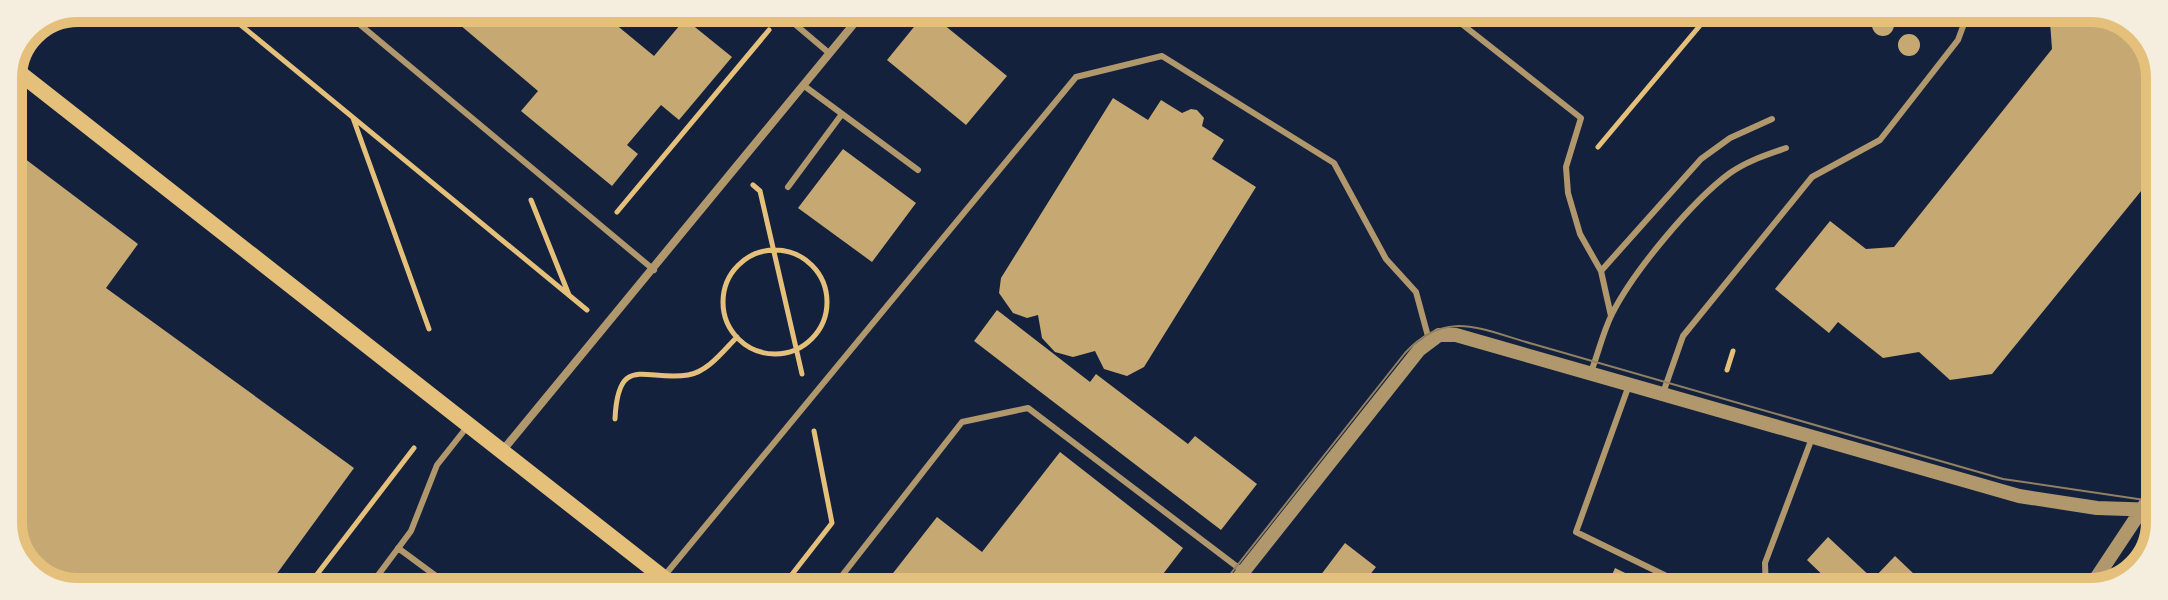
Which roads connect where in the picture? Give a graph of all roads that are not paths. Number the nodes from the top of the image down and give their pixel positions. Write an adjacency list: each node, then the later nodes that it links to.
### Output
1 (357, 22): 14 (lane)
2 (793, 22): 6 (lane)
3 (855, 22): 6 (street)
4 (1459, 22): 15 (lane)
5 (1965, 22): 20 (lane)
6 (829, 53): 8 (street)
7 (22, 75): 21 (main road)
8 (803, 85): 9 (lane); 14 (street)
9 (842, 114): 12 (lane); 13 (lane)
10 (1772, 119): 15 (lane)
11 (1786, 148): 16 (lane)
12 (918, 170)
13 (788, 187)
14 (654, 270): 23 (street)
15 (1601, 271): 16 (lane)
16 (1611, 316): 18 (lane)
17 (1429, 340): 18 (street); 27 (street); 30 (lane)
18 (1591, 373): 19 (street)
19 (1629, 384): 20 (street); 33 (lane)
20 (1663, 394): 22 (street)
21 (469, 424): 23 (main road); 26 (lane)
22 (1812, 438): 24 (street); 34 (lane)
23 (503, 450): 30 (main road)
24 (2146, 509)
25 (2146, 516): 35 (street)
26 (398, 548): 28 (lane); 29 (lane)
27 (1244, 572): 31 (lane); 32 (street)
28 (376, 578)
29 (439, 578)
30 (663, 578)
31 (840, 578)
32 (1239, 578)
33 (1671, 578)
34 (1766, 578)
35 (2095, 578)

